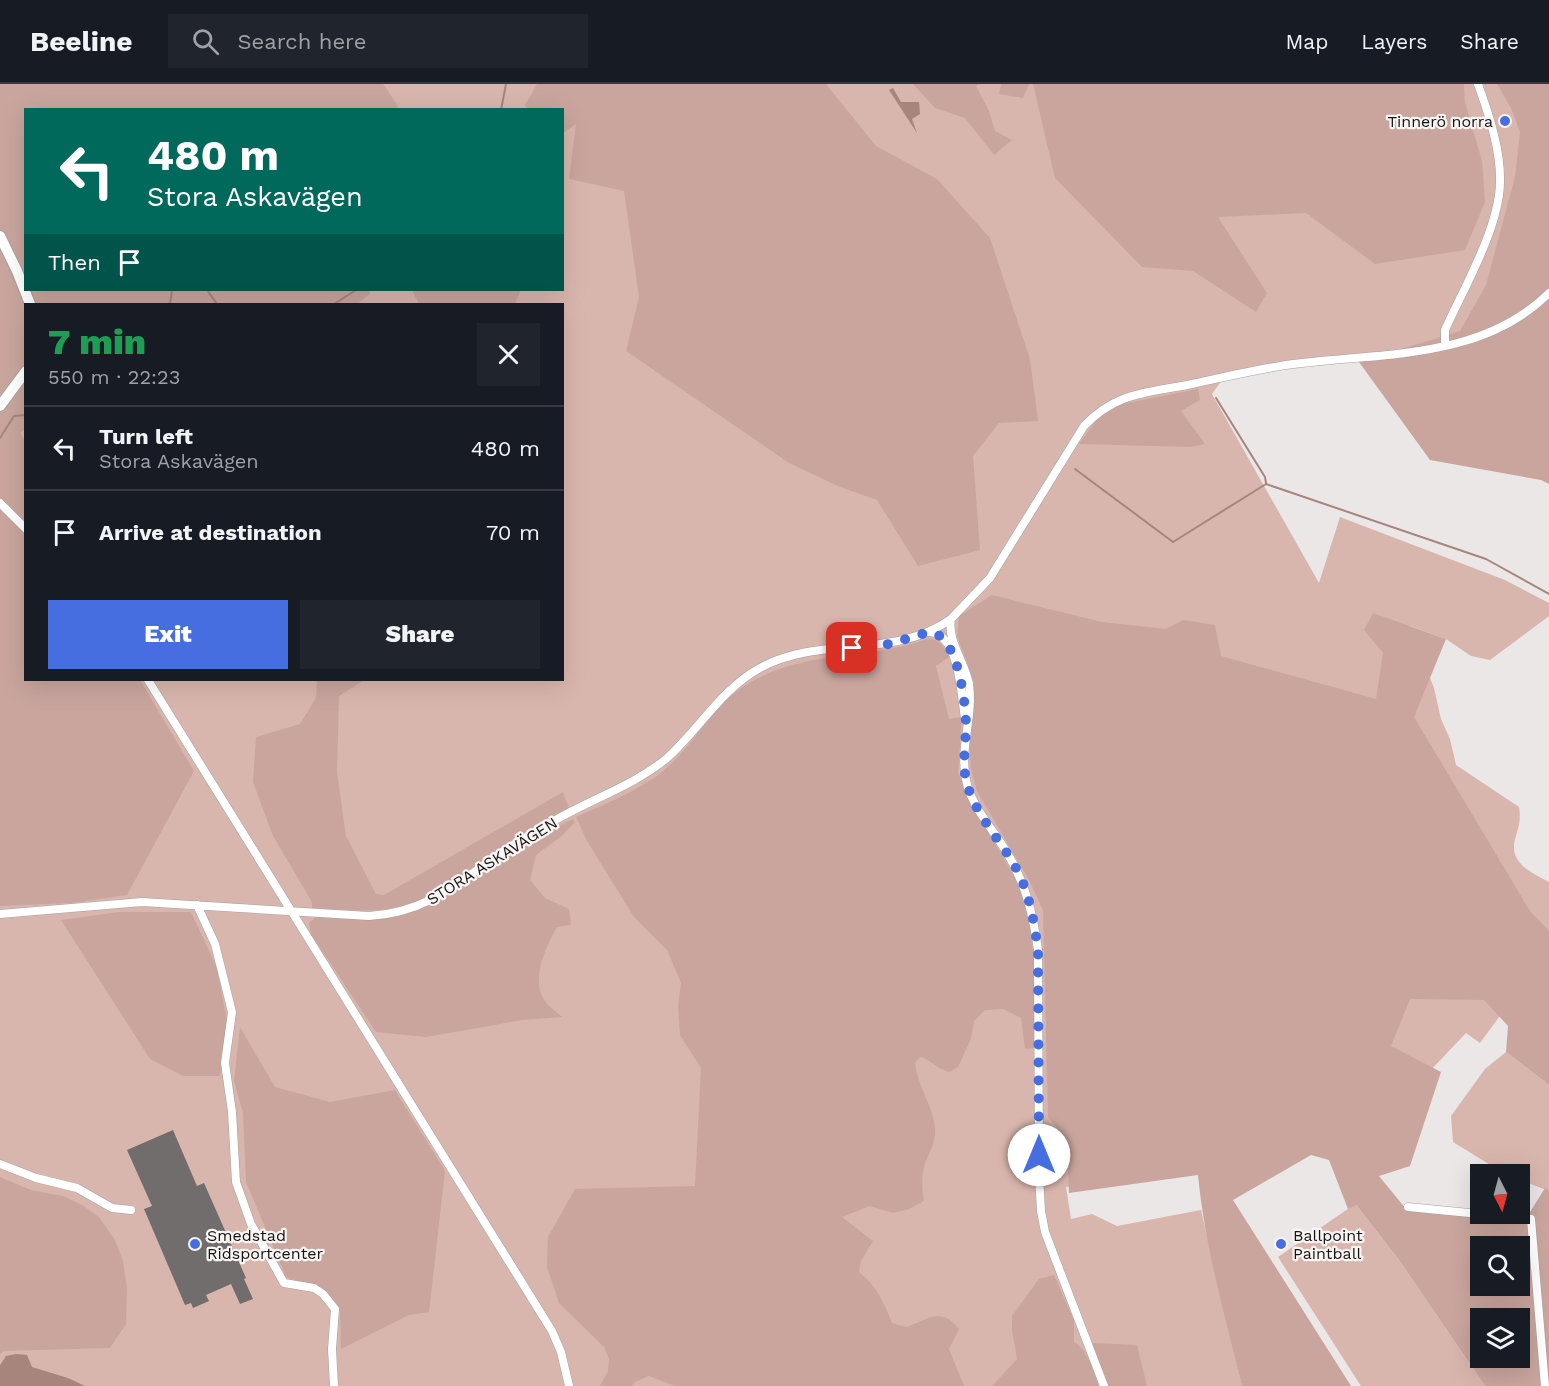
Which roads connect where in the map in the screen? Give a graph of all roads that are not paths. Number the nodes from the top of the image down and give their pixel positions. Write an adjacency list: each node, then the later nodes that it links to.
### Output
1 (1478, 84): 5 (street)
2 (0, 236): 3 (street)
3 (24, 289)
4 (1549, 293): 5 (street, STORA ASKAVÄGEN)
5 (1445, 346): 10 (street, STORA ASKAVÄGEN)
6 (24, 374): 7 (street)
7 (0, 406)
8 (0, 503): 9 (street)
9 (24, 527)
10 (951, 619): 11 (street, STORA ASKAVÄGEN); 13 (street)
11 (929, 632): 13 (street); 15 (street, STORA ASKAVÄGEN)
12 (149, 681): 15 (street)
13 (966, 723): 22 (street)
14 (197, 905): 15 (street, STORA ASKAVÄGEN); 16 (street, STORA ASKAVÄGEN); 20 (street)
15 (292, 911): 21 (street)
16 (0, 914)
17 (0, 1164): 19 (street)
18 (1408, 1207): 23 (street)
19 (131, 1210)
20 (334, 1386)
21 (568, 1386)
22 (1104, 1386)
23 (1545, 1386)

